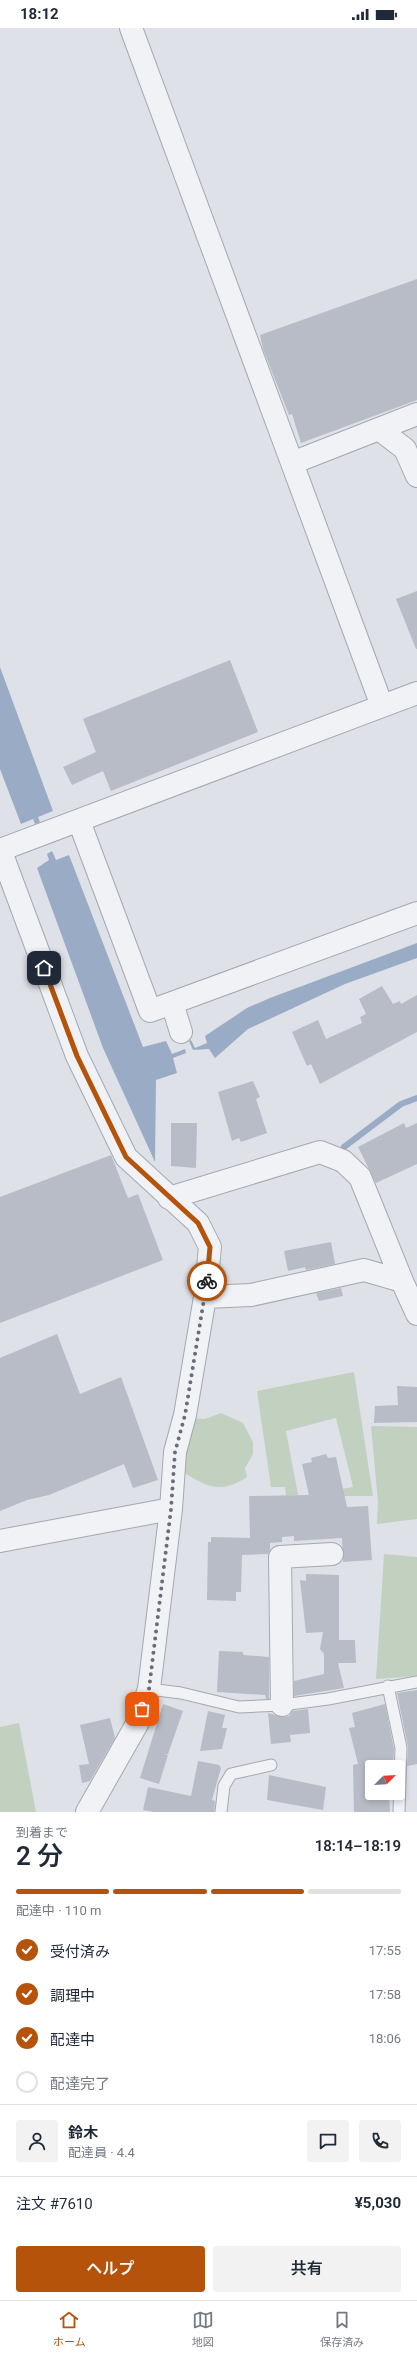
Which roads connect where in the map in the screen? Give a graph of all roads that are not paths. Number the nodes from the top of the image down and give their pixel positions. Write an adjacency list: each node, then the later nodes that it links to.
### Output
1 (131, 28): 4 (street)
2 (417, 414): 3 (street)
3 (379, 429): 4 (street); 5 (street)
4 (292, 463): 7 (street)
5 (417, 476)
6 (417, 693): 7 (street)
7 (382, 706): 8 (street)
8 (79, 821): 9 (street); 11 (street)
9 (0, 850): 13 (street)
10 (417, 913): 11 (street)
11 (172, 1003): 12 (street)
12 (181, 1032)
13 (169, 1198): 14 (street); 15 (street)
14 (402, 1280): 15 (street); 16 (street)
15 (205, 1297): 17 (street)
16 (417, 1314)
17 (171, 1509): 18 (street); 22 (street)
18 (0, 1541)
19 (332, 1554): 23 (street)
20 (417, 1682): 21 (lane)
21 (388, 1686): 23 (lane); 27 (lane)
22 (149, 1689): 23 (lane); 25 (street)
23 (282, 1705)
24 (271, 1765): 26 (lane)
25 (87, 1812)
26 (221, 1812)
27 (399, 1812)

